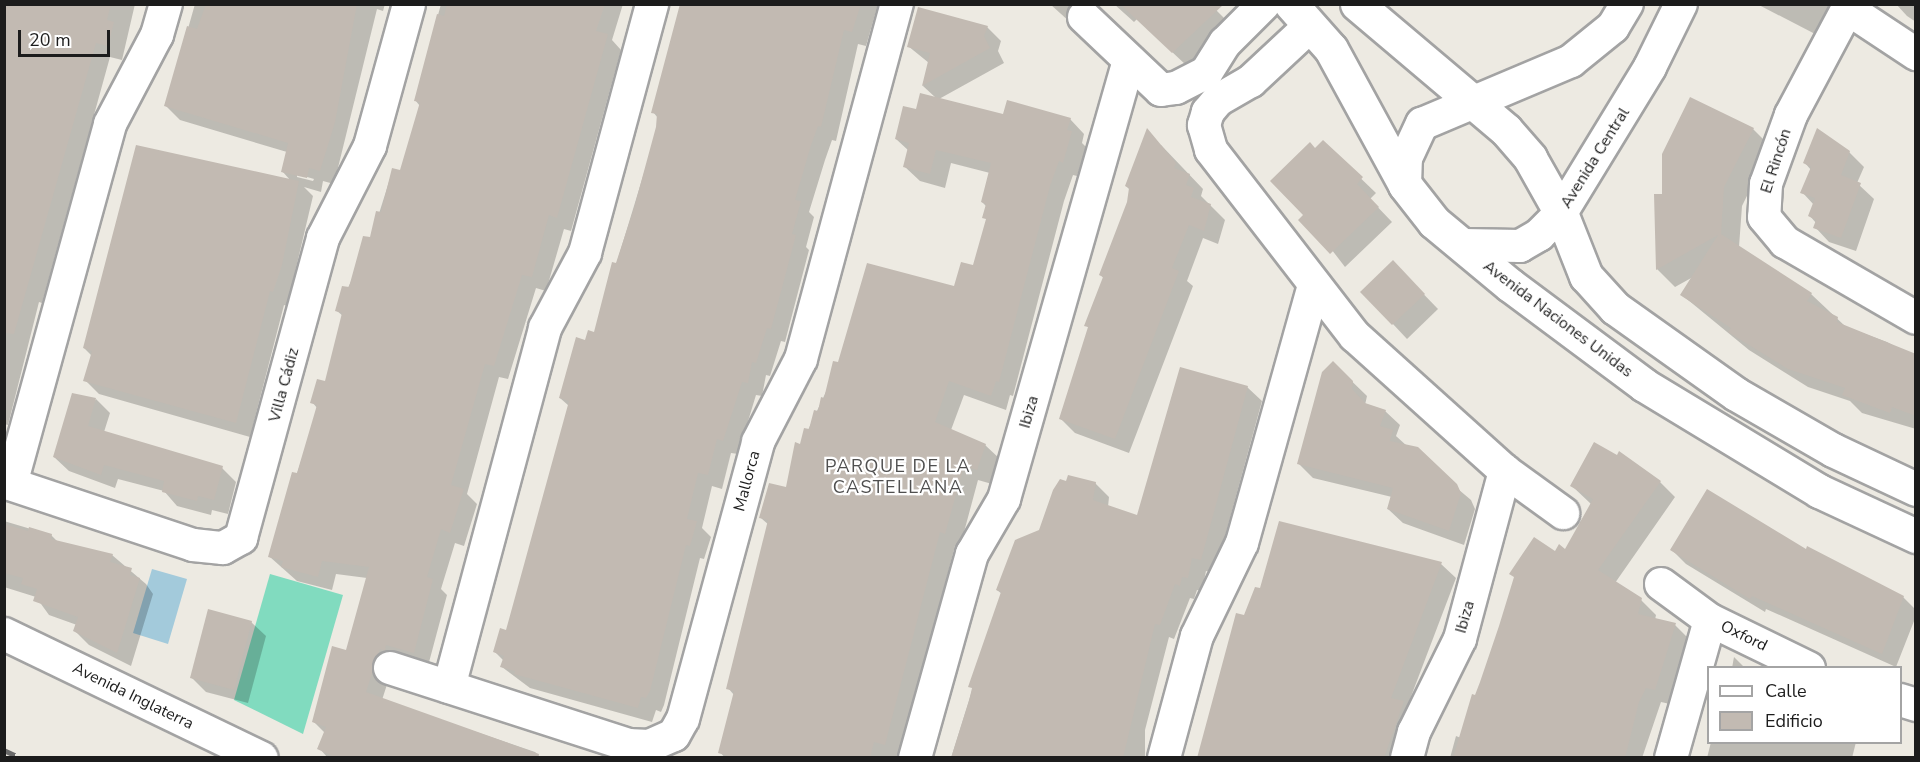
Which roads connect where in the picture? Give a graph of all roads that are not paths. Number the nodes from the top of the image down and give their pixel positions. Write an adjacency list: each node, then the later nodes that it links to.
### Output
1 (166, 4): 21 (street, Villa Cádiz)
2 (409, 4): 21 (street, Villa Cádiz)
3 (652, 4): 30 (street)
4 (897, 4): 30 (street, Mallorca)
5 (1264, 4): 13 (street)
6 (1357, 4): 14 (street)
7 (1627, 4): 14 (street)
8 (1681, 4): 16 (street, Avenida Central)
9 (1849, 7): 12 (street, El Rincón); 19 (street, El Rincón)
10 (1300, 15): 15 (street, Avenida Naciones Unidas); 18 (street)
11 (1084, 17): 13 (street)
12 (1916, 54)
13 (1129, 60): 32 (street, Ibiza)
14 (1472, 102): 15 (street); 16 (street)
15 (1405, 185): 17 (street, Avenida Naciones Unidas)
16 (1561, 213): 17 (street, Avenida Central); 22 (street)
17 (1463, 245): 24 (street, Avenida Naciones Unidas)
18 (1314, 285): 20 (street); 33 (street)
19 (1916, 318)
20 (1505, 471): 23 (street); 34 (street, Ibiza)
21 (8, 483)
22 (1916, 489)
23 (1563, 513)
24 (1916, 536)
25 (1661, 584): 26 (street, Oxford)
26 (1710, 620): 28 (street, Oxford); 35 (street, Oxford)
27 (4, 634): 31 (street, Avenida Inglaterra)
28 (1805, 666)
29 (390, 669): 30 (street, Mallorca)
30 (449, 687)
31 (262, 758)
32 (915, 758)
33 (1164, 758)
34 (1407, 758)
35 (1671, 758)

